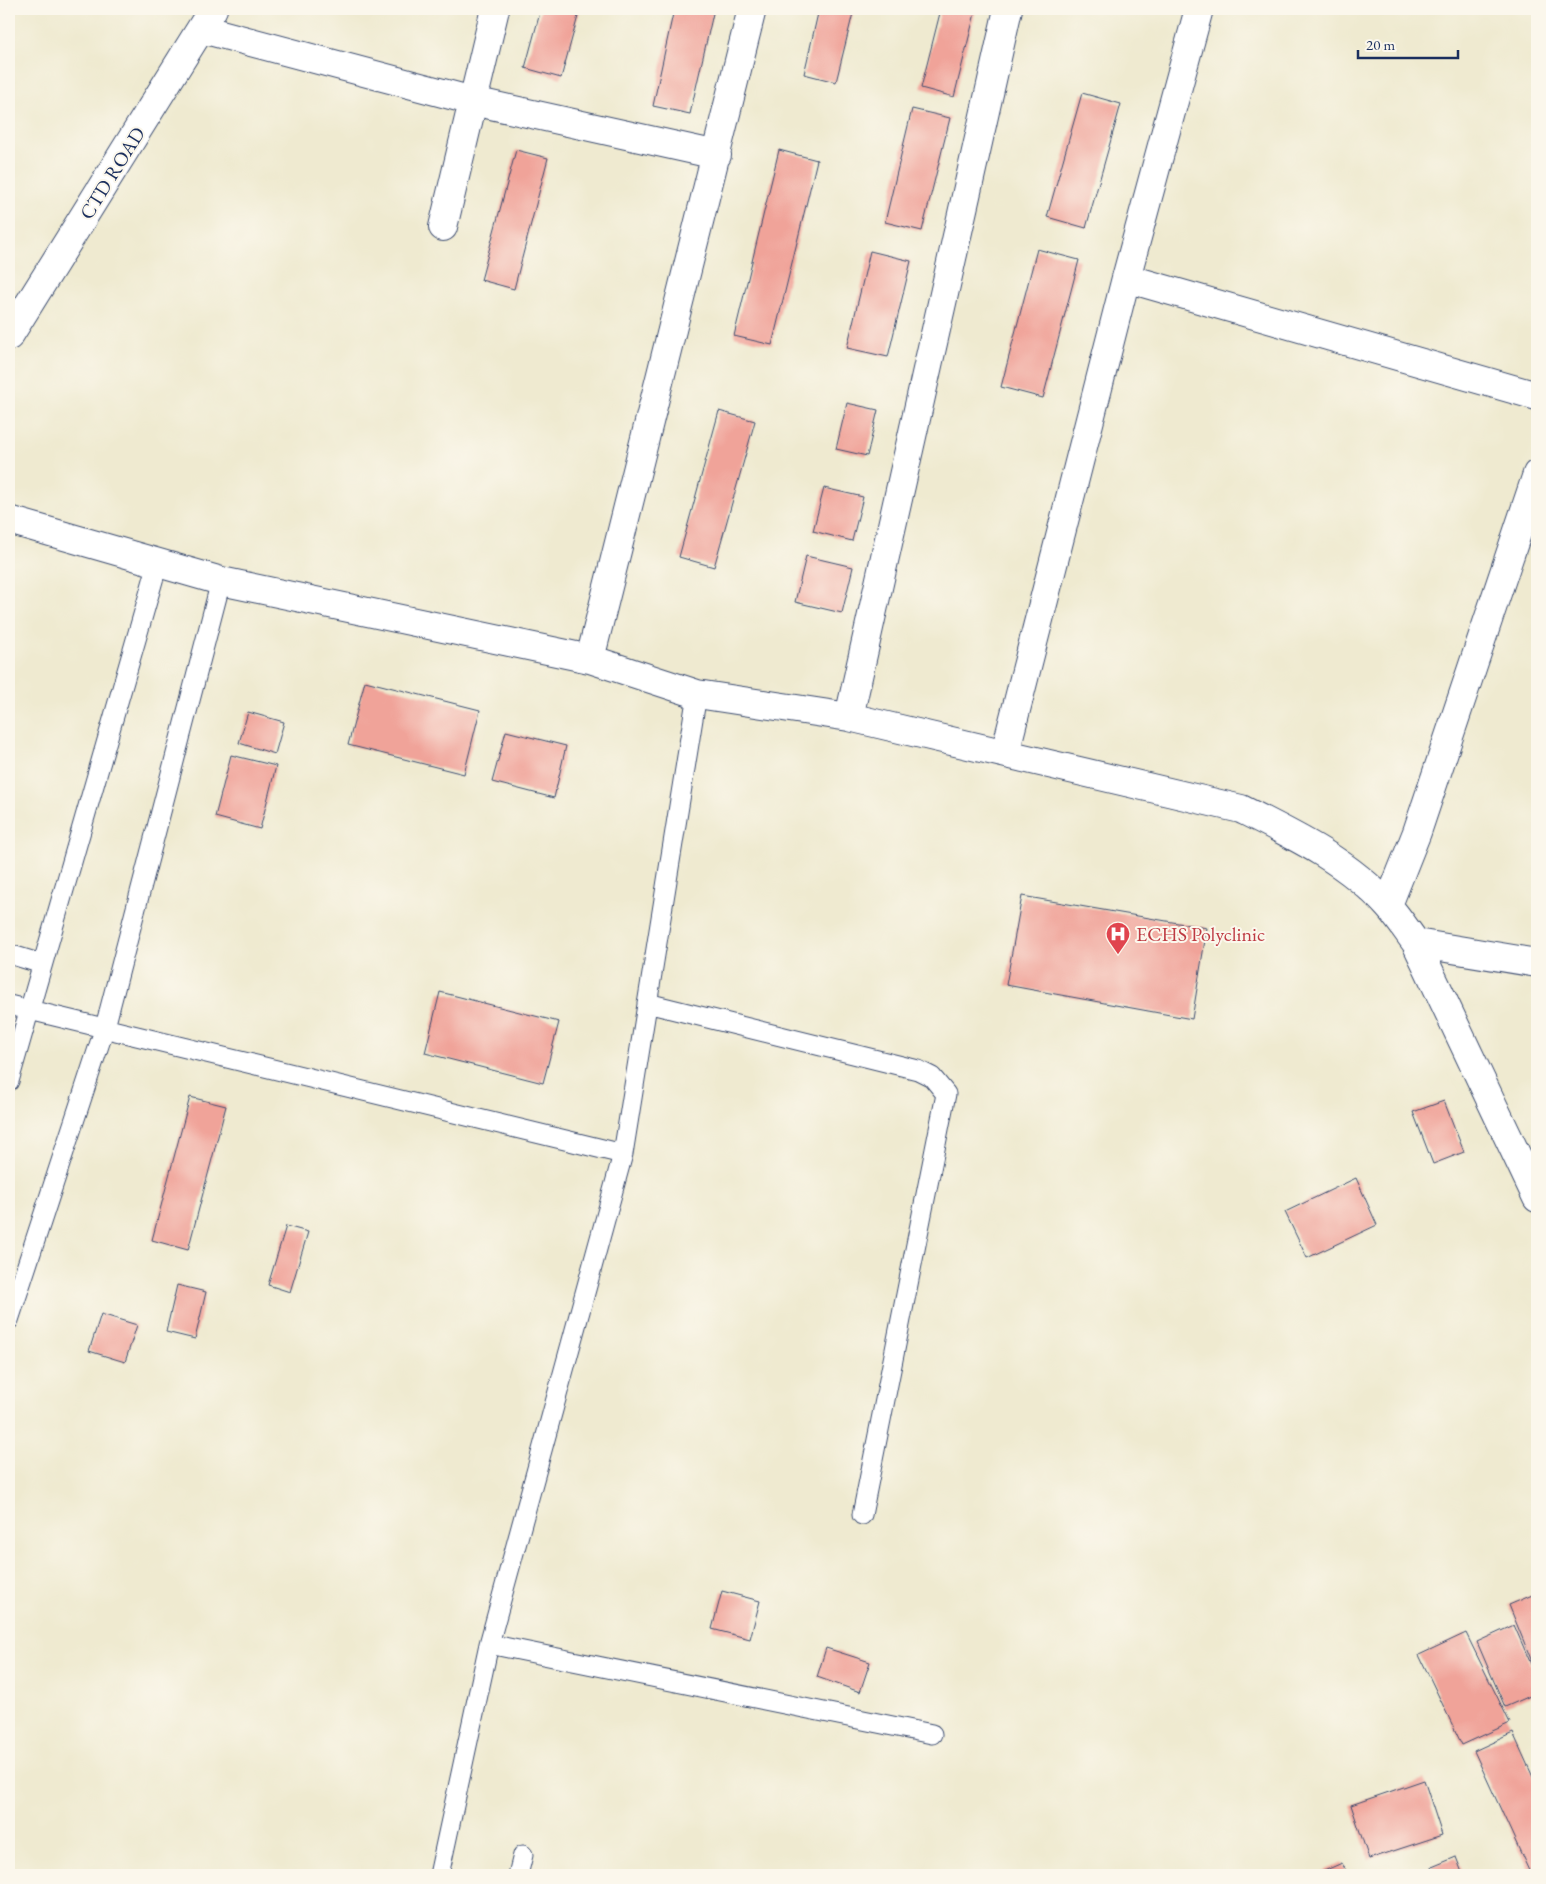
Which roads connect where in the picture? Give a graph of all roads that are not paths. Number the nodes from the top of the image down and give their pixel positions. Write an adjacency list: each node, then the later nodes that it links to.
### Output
1 (495, 9): 6 (street)
2 (752, 9): 7 (street)
3 (1008, 9): 18 (street)
4 (1199, 9): 9 (street)
5 (208, 19): 6 (street); 10 (street, CTD ROAD)
6 (473, 101): 7 (street); 8 (street)
7 (717, 155): 16 (street)
8 (443, 227)
9 (1126, 278): 11 (street); 19 (street)
10 (9, 336)
11 (1537, 396)
12 (1537, 474): 20 (street)
13 (9, 520): 14 (street)
14 (158, 563): 15 (street); 24 (lane)
15 (221, 581): 16 (street); 28 (lane)
16 (590, 659): 17 (street)
17 (697, 694): 18 (street); 25 (lane)
18 (850, 717): 19 (street)
19 (1005, 753): 20 (street)
20 (1388, 905): 21 (street)
21 (1416, 943): 23 (street); 31 (street)
22 (9, 954): 24 (lane)
23 (1537, 963)
24 (42, 964): 27 (lane)
25 (647, 1002): 30 (lane); 33 (lane)
26 (9, 1005): 27 (lane)
27 (29, 1010): 28 (lane); 29 (lane)
28 (105, 1027): 30 (lane); 32 (lane)
29 (9, 1081)
30 (623, 1154): 34 (lane)
31 (1537, 1198)
32 (9, 1320)
33 (862, 1515)
34 (488, 1644): 35 (lane); 37 (lane)
35 (932, 1734)
36 (523, 1855): 38 (lane)
37 (439, 1875)
38 (518, 1875)

